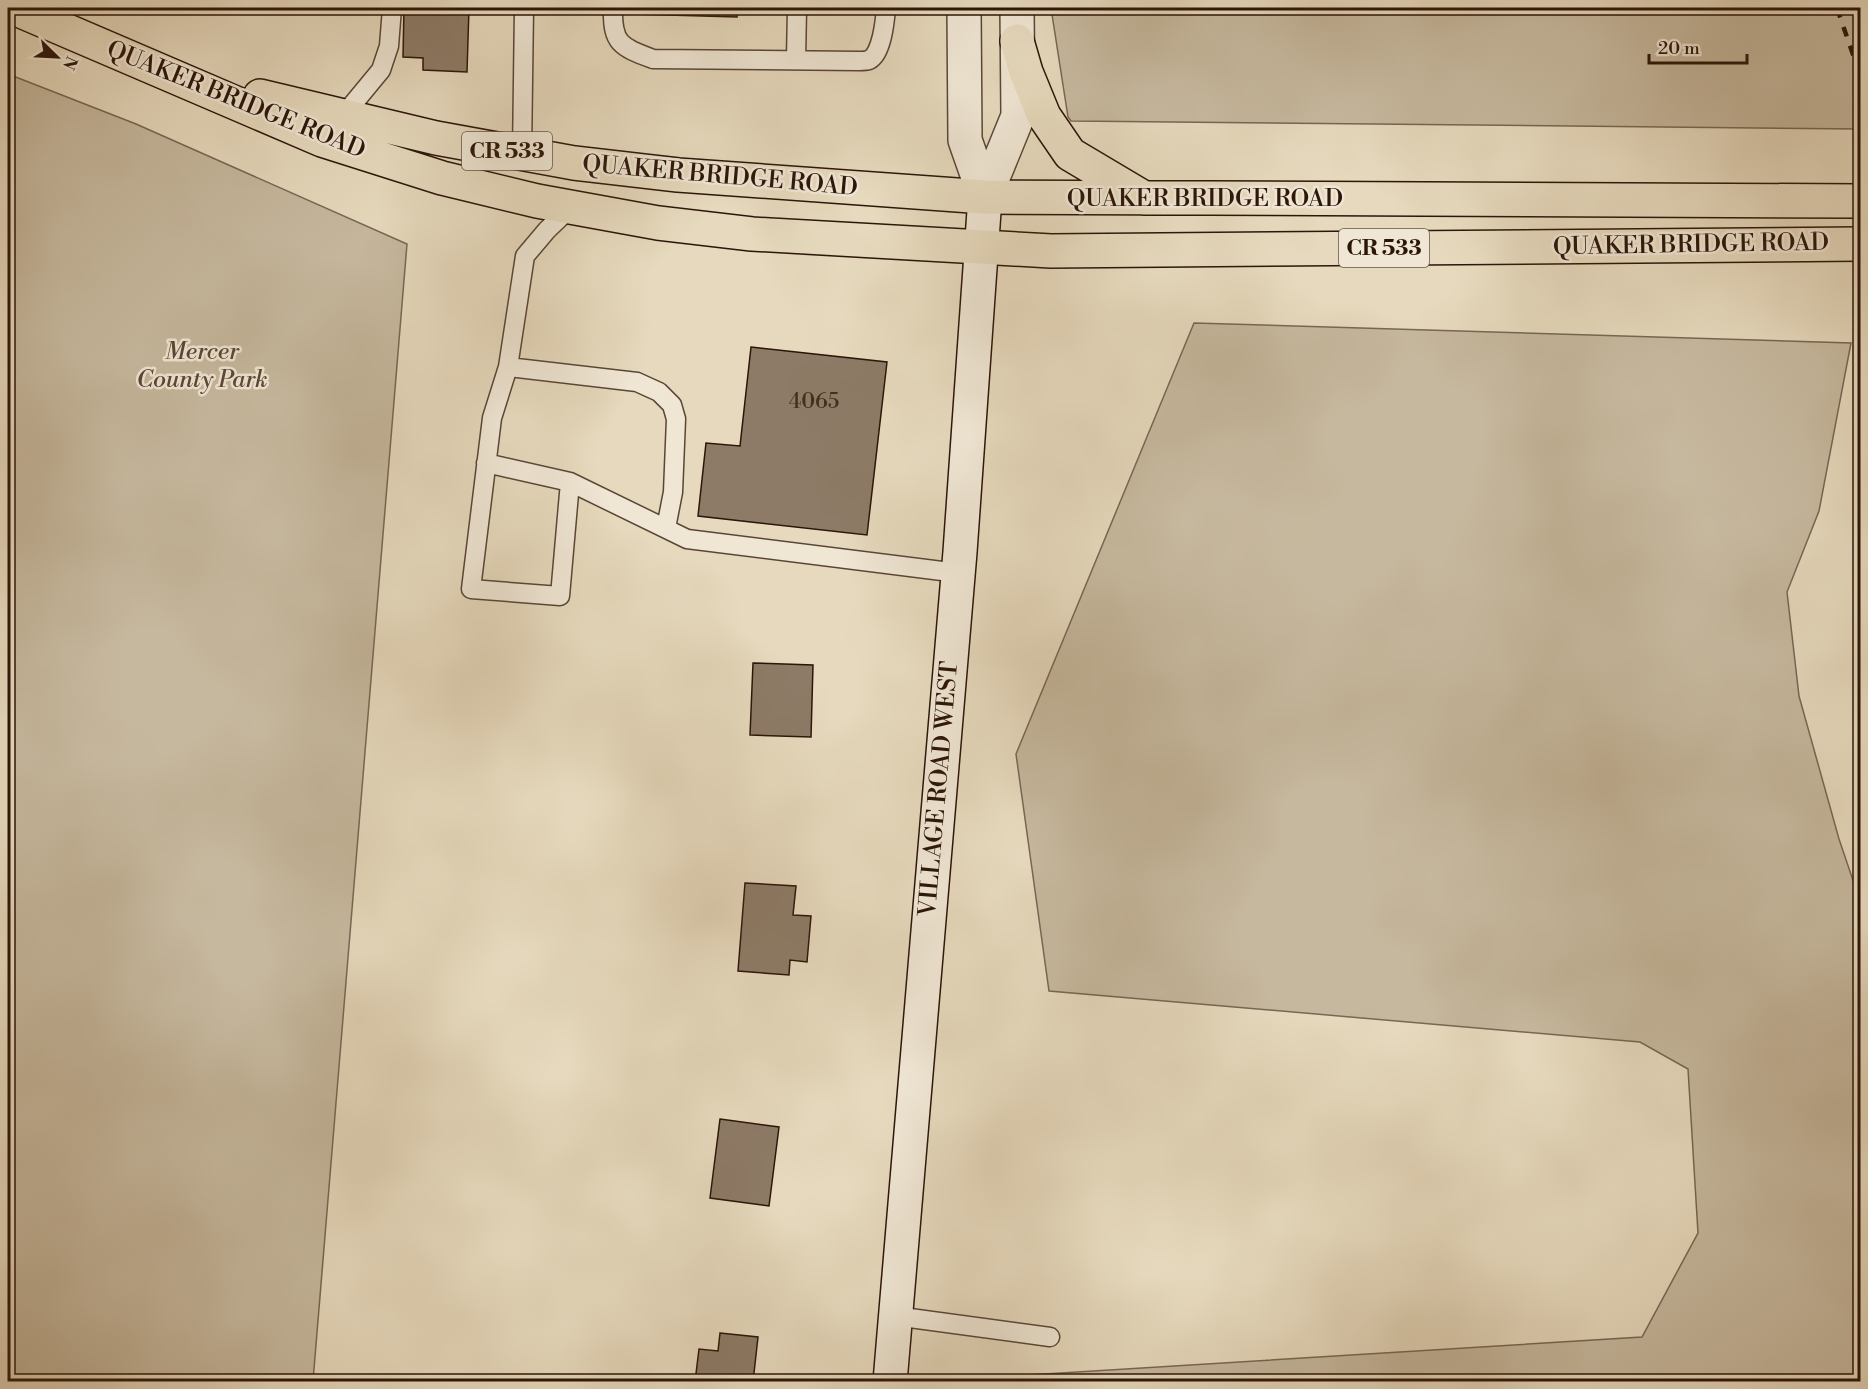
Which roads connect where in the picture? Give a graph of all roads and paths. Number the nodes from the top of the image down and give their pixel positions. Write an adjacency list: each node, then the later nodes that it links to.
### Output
1 (14, 8): 9 (main road, CR 533)
2 (392, 8): 12 (lane)
3 (524, 8): 13 (lane)
4 (613, 8): 11 (lane)
5 (797, 8): 11 (lane)
6 (886, 8): 11 (lane)
7 (964, 8): 14 (main road)
8 (1017, 8): 10 (main road)
9 (46, 22): 12 (main road, QUAKER BRIDGE ROAD / CR 533); 17 (main road, QUAKER BRIDGE ROAD / CR 533)
10 (1017, 41): 14 (main road); 15 (main road)
11 (796, 60)
12 (343, 116): 13 (main road, QUAKER BRIDGE ROAD / CR 533)
13 (522, 154): 14 (main road, QUAKER BRIDGE ROAD / CR 533)
14 (985, 197): 15 (main road, QUAKER BRIDGE ROAD / CR 533); 19 (main road, VILLAGE ROAD WEST)
15 (1145, 199): 16 (main road, QUAKER BRIDGE ROAD / CR 533)
16 (1860, 201)
17 (571, 207): 19 (main road, QUAKER BRIDGE ROAD / CR 533); 20 (lane)
18 (1860, 244): 19 (main road, QUAKER BRIDGE ROAD / CR 533)
19 (980, 248): 24 (main road, VILLAGE ROAD WEST)
20 (508, 367): 21 (lane); 23 (lane)
21 (486, 463): 22 (lane); 22 (lane)
22 (570, 482): 23 (lane)
23 (666, 528): 24 (lane)
24 (958, 573): 25 (main road, VILLAGE ROAD WEST)
25 (895, 1316): 26 (lane); 27 (main road, VILLAGE ROAD WEST)
26 (1050, 1337)
27 (890, 1382)

